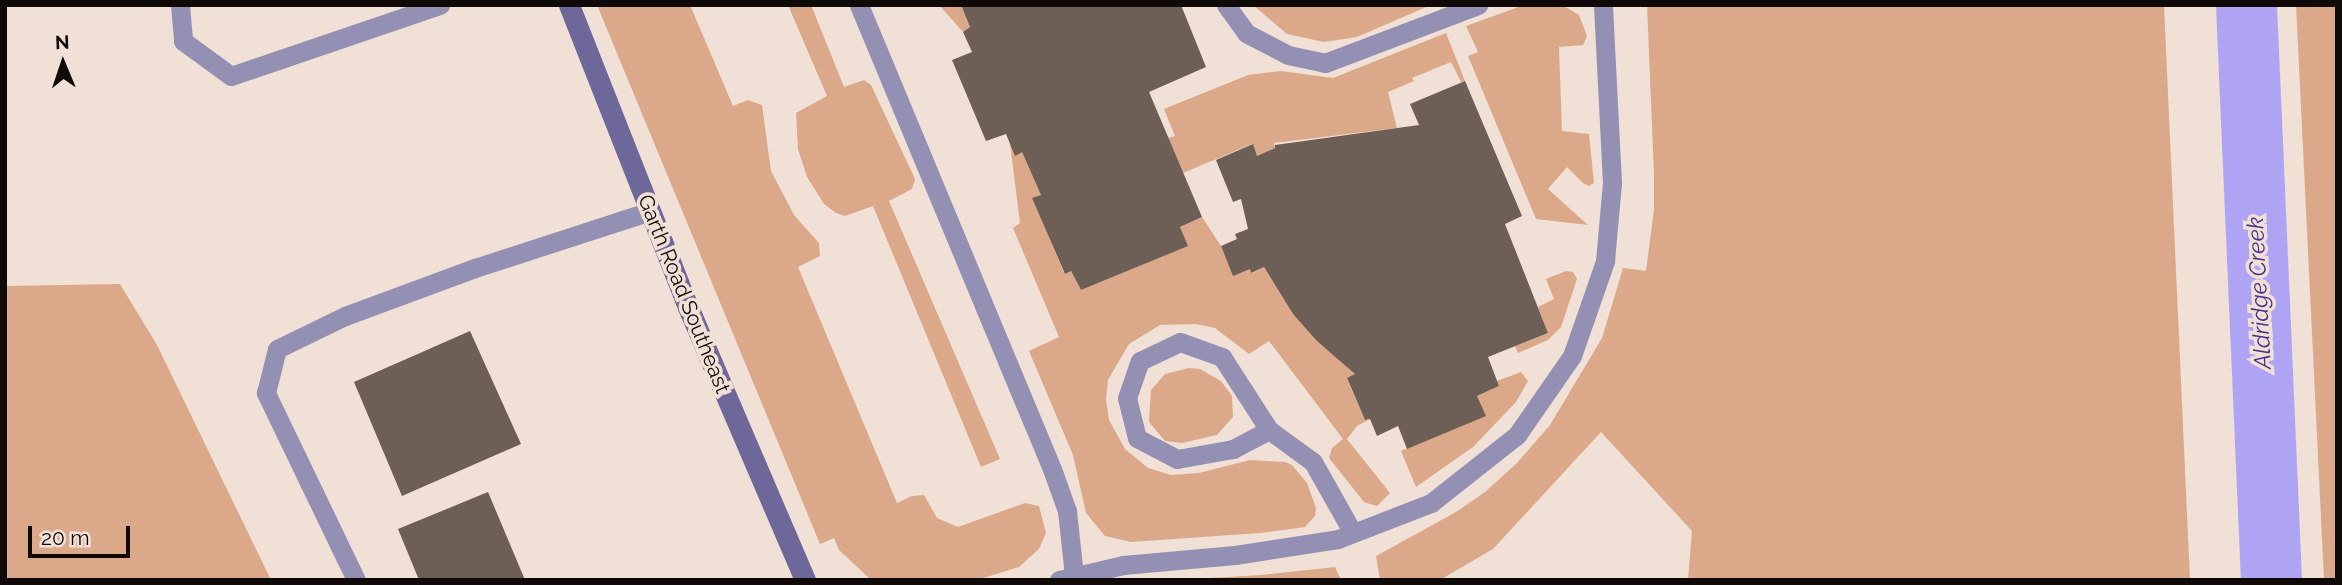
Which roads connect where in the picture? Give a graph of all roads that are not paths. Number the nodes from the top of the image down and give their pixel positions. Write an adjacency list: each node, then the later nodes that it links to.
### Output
1 (180, 5): 2 (lane)
2 (440, 5)
3 (569, 5): 8 (street, Garth Road Southeast)
4 (859, 5): 11 (lane)
5 (1226, 5): 6 (lane)
6 (1478, 5)
7 (1603, 5): 10 (lane)
8 (650, 211): 12 (lane); 13 (street, Garth Road Southeast)
9 (1269, 430): 9 (lane); 10 (lane)
10 (1353, 533): 11 (lane)
11 (1067, 578)
12 (356, 580)
13 (805, 580)

